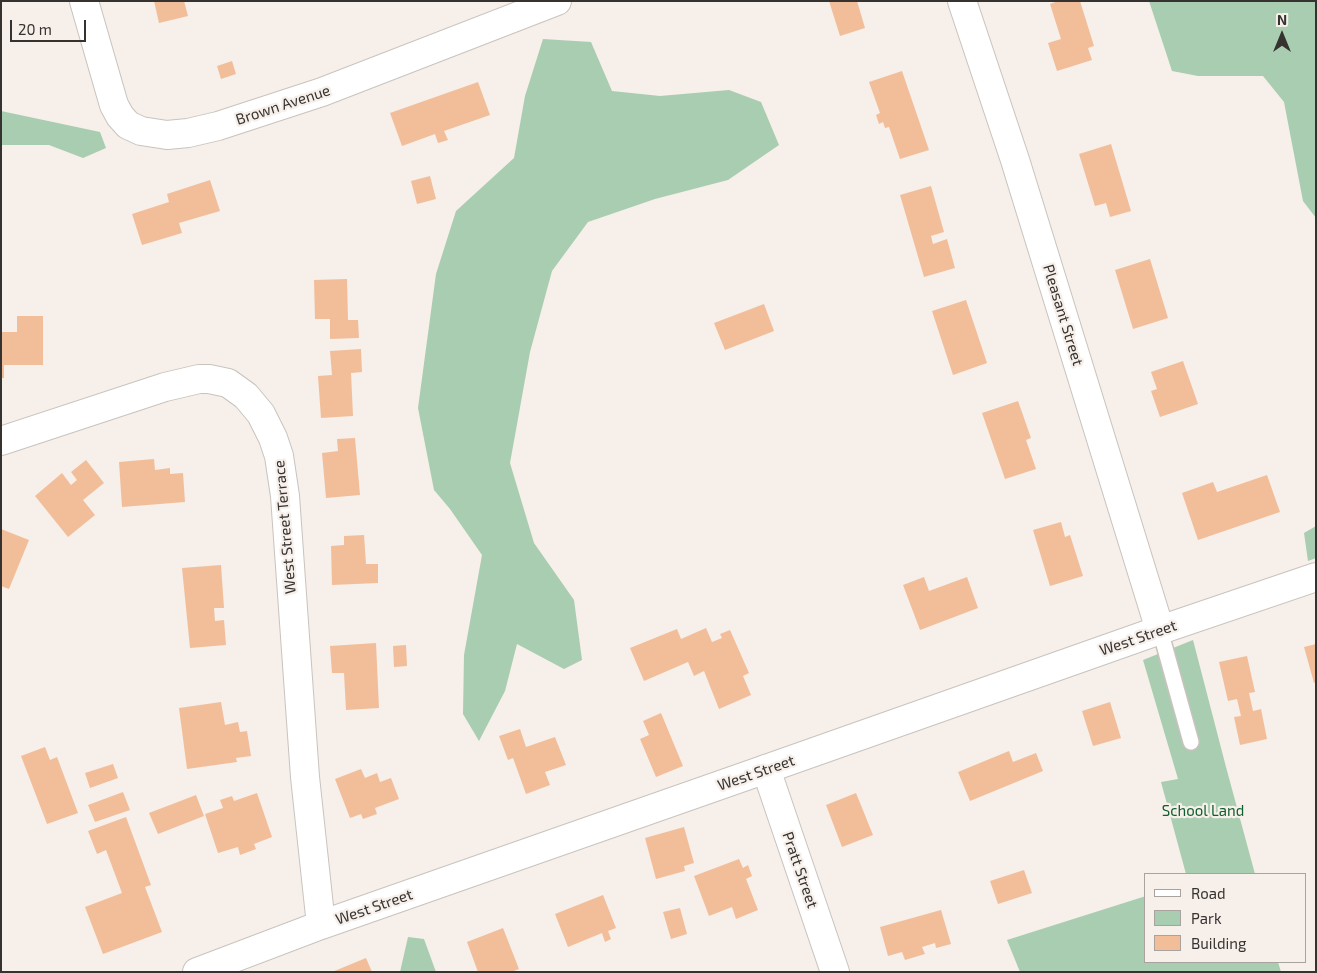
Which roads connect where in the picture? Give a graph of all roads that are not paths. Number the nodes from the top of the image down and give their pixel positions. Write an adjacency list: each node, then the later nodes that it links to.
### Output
1 (84, 1): 2 (street, Brown Avenue)
2 (557, 1)
3 (962, 1): 6 (street, Pleasant Street)
4 (1, 441): 9 (street, West Street Terrace)
5 (1316, 577): 6 (street, West Street)
6 (1160, 630): 7 (lane); 8 (street, West Street)
7 (1191, 742)
8 (766, 769): 9 (street, West Street); 11 (street, Pratt Street)
9 (320, 925): 10 (street, West Street)
10 (197, 972)
11 (834, 972)

